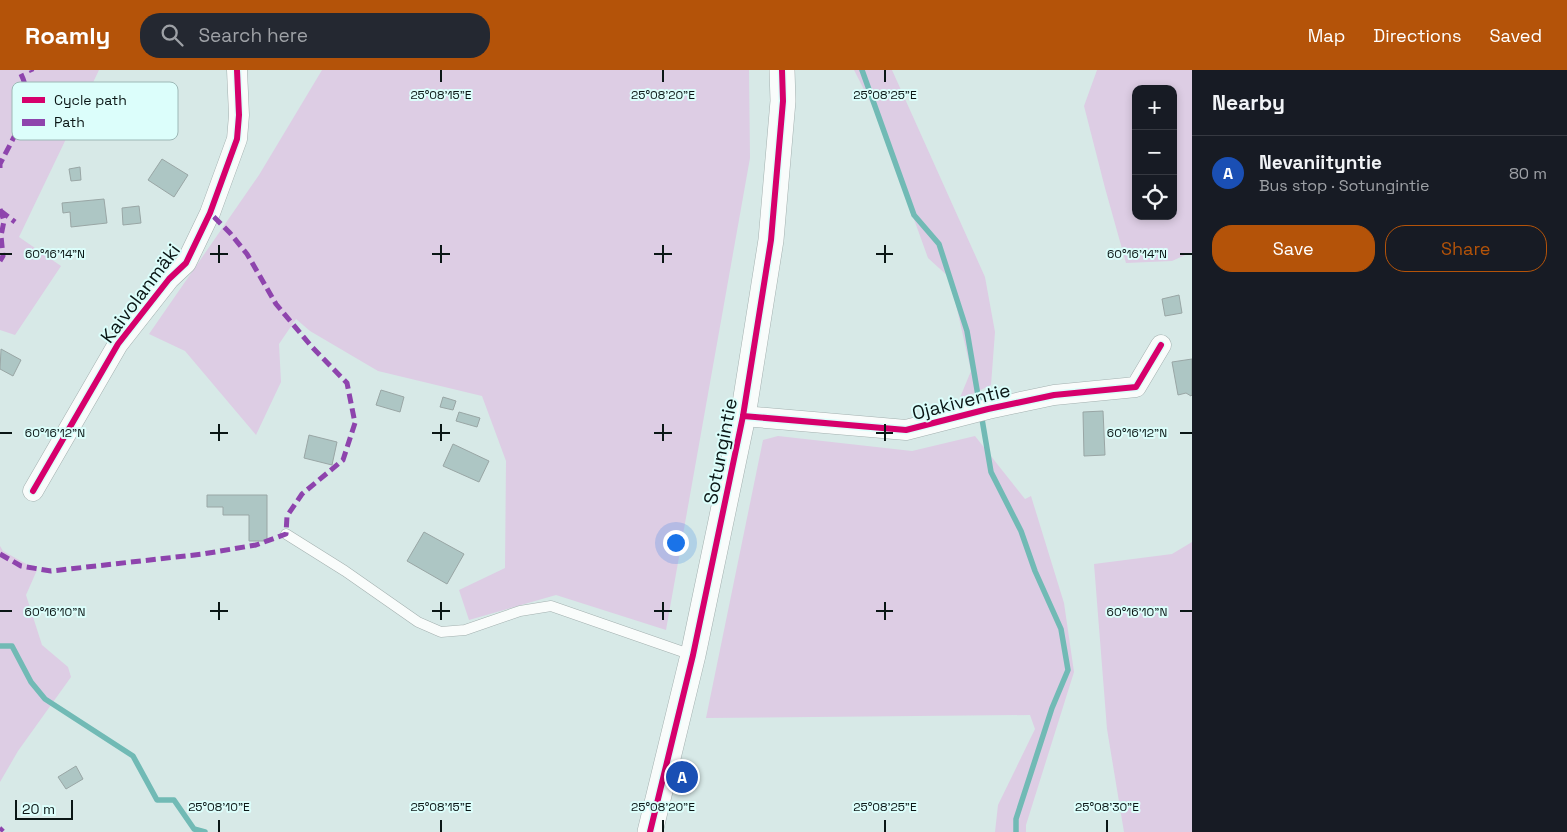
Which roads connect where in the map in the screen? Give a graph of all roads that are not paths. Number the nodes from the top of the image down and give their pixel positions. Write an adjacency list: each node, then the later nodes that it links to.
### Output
1 (237, 70): 5 (street, Kaivolanmäki)
2 (782, 70): 4 (street, Sotungintie)
3 (1160, 345): 4 (street, Ojakiventie)
4 (744, 416): 7 (street, Sotungintie)
5 (33, 491)
6 (286, 534): 7 (lane)
7 (693, 655): 8 (street, Sotungintie)
8 (650, 832)

